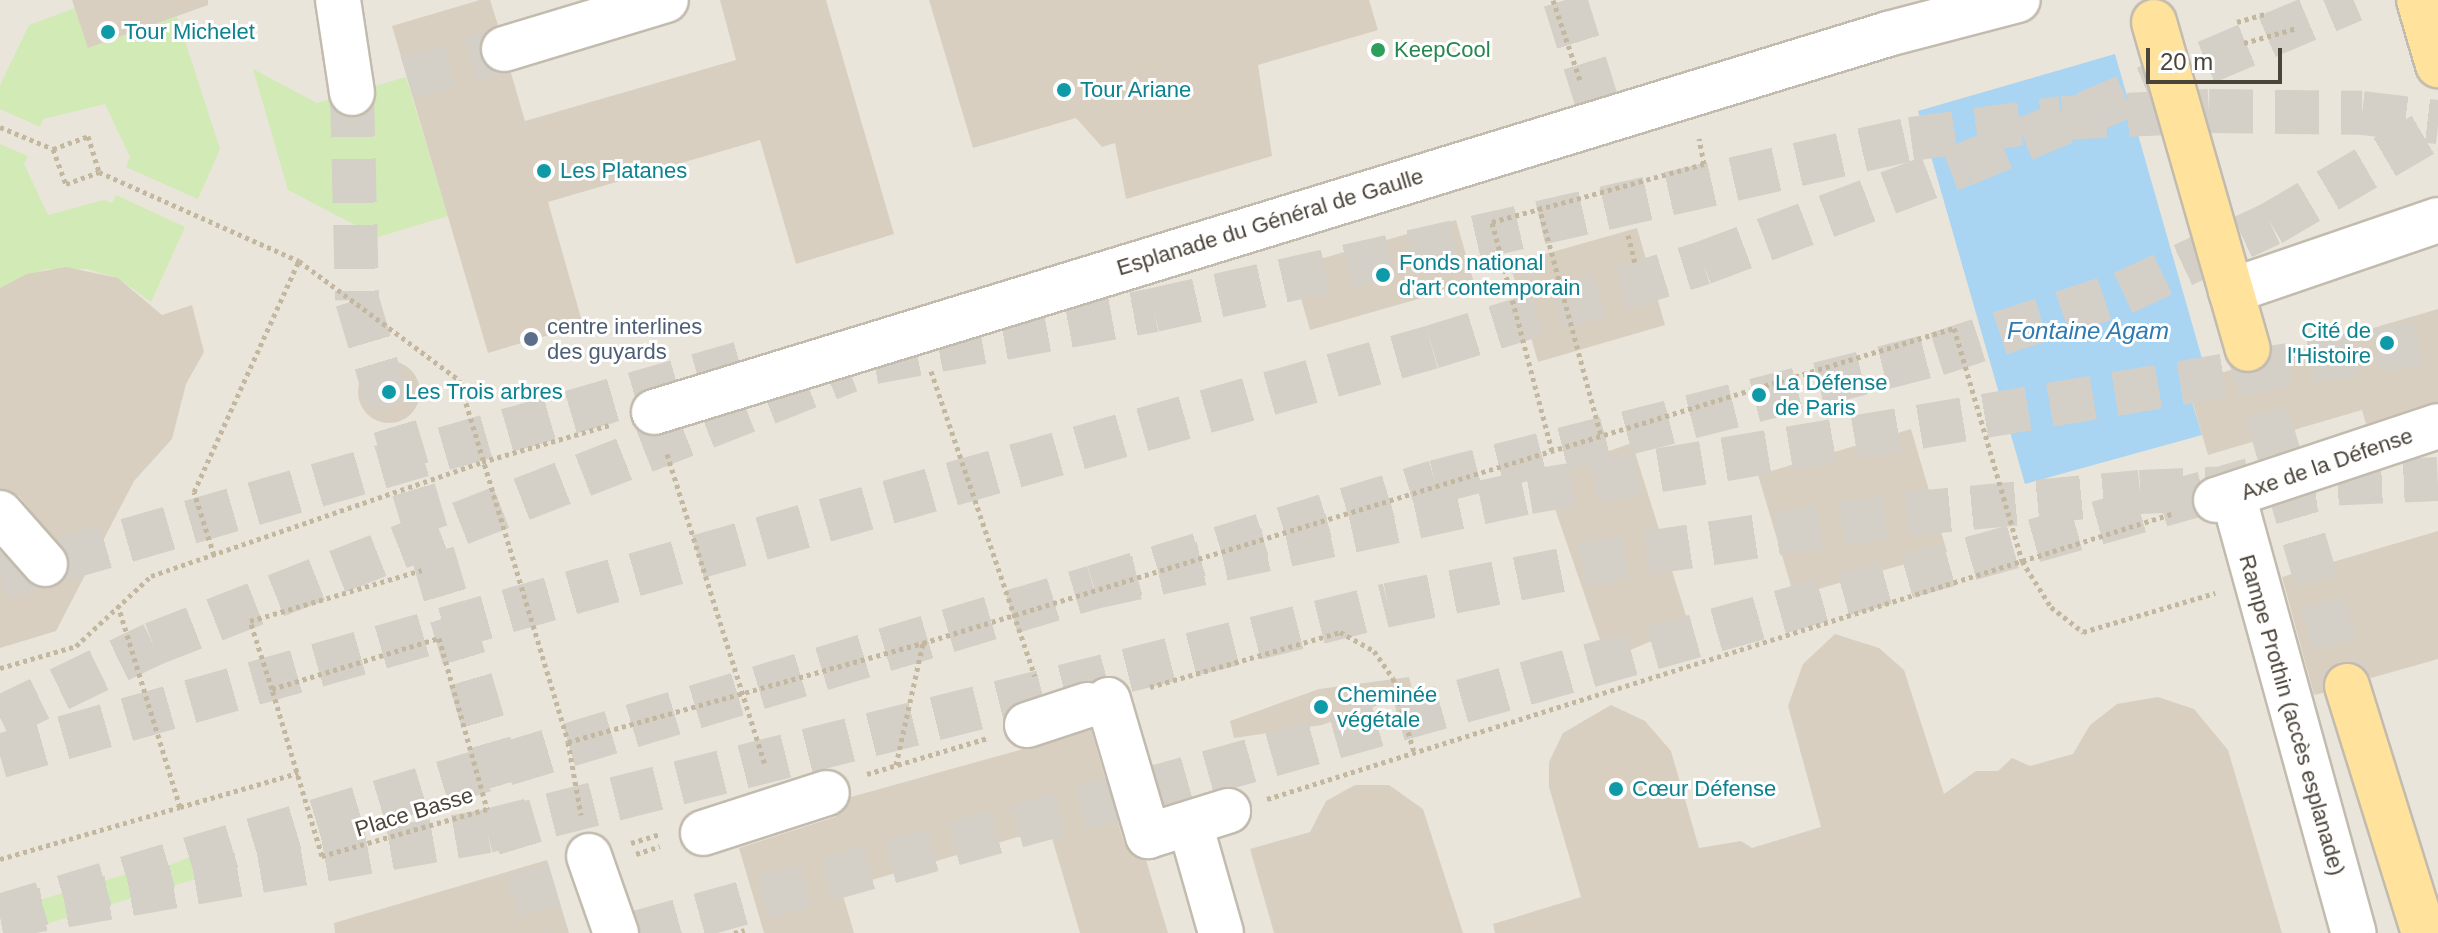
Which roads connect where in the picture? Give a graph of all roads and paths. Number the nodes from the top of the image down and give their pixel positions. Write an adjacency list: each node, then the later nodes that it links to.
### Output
1 (338, 0): 13 (street)
2 (666, 0): 11 (street)
3 (1553, 0): 14 (path)
4 (2018, 0): 14 (street, Esplanade du Général de Gaulle)
5 (2419, 0): 12 (main road)
6 (2268, 13): 8 (path)
7 (2154, 22): 24 (main road)
8 (2237, 22)
9 (2297, 28): 10 (path)
10 (2244, 43)
11 (504, 49)
12 (2438, 65)
13 (352, 93)
14 (1595, 123): 27 (street, Esplanade du Général de Gaulle)
15 (0, 127): 16 (path)
16 (53, 149): 18 (path); 18 (path)
17 (1704, 164): 19 (path)
18 (99, 172): 22 (path)
19 (1539, 206): 29 (path); 30 (path)
20 (2438, 220): 24 (street)
21 (1628, 235): 23 (path)
22 (299, 261): 31 (path); 34 (path)
23 (1635, 263)
24 (2231, 291): 25 (main road)
25 (2248, 349)
26 (941, 404): 45 (path)
27 (654, 412): 31 (path); 44 (path)
28 (2438, 426): 32 (street, Axe de la Défense)
29 (1601, 436): 30 (path); 35 (path)
30 (1552, 451): 40 (path)
31 (482, 462): 34 (path); 46 (path)
32 (2224, 498): 35 (path); 63 (street, Rampe Prothin (accès esplanade))
33 (0, 513): 36 (street)
34 (214, 555): 38 (path)
35 (2022, 561): 39 (path); 47 (path)
36 (45, 564)
37 (422, 570): 43 (path, Place Basse)
38 (118, 605): 41 (path); 52 (path)
39 (2223, 607)
40 (923, 643): 44 (path); 48 (path)
41 (0, 668)
42 (2347, 686): 55 (main road)
43 (272, 689): 50 (path, Place Basse); 50 (path, Place Basse)
44 (742, 692): 46 (path); 49 (path)
45 (1047, 714): 47 (path); 48 (path); 53 (street)
46 (568, 742): 57 (path)
47 (1414, 752): 53 (path)
48 (896, 766): 51 (path)
49 (766, 768)
50 (298, 773): 52 (path)
51 (839, 786): 54 (street)
52 (180, 807): 56 (path)
53 (1223, 813): 62 (street)
54 (689, 831): 57 (path); 57 (path)
55 (2400, 854): 58 (street); 64 (main road)
56 (0, 859)
57 (590, 861): 60 (street)
58 (2438, 897)
59 (745, 930): 61 (path)
60 (616, 933)
61 (734, 933)
62 (1221, 933)
63 (2354, 933)
64 (2424, 933)

